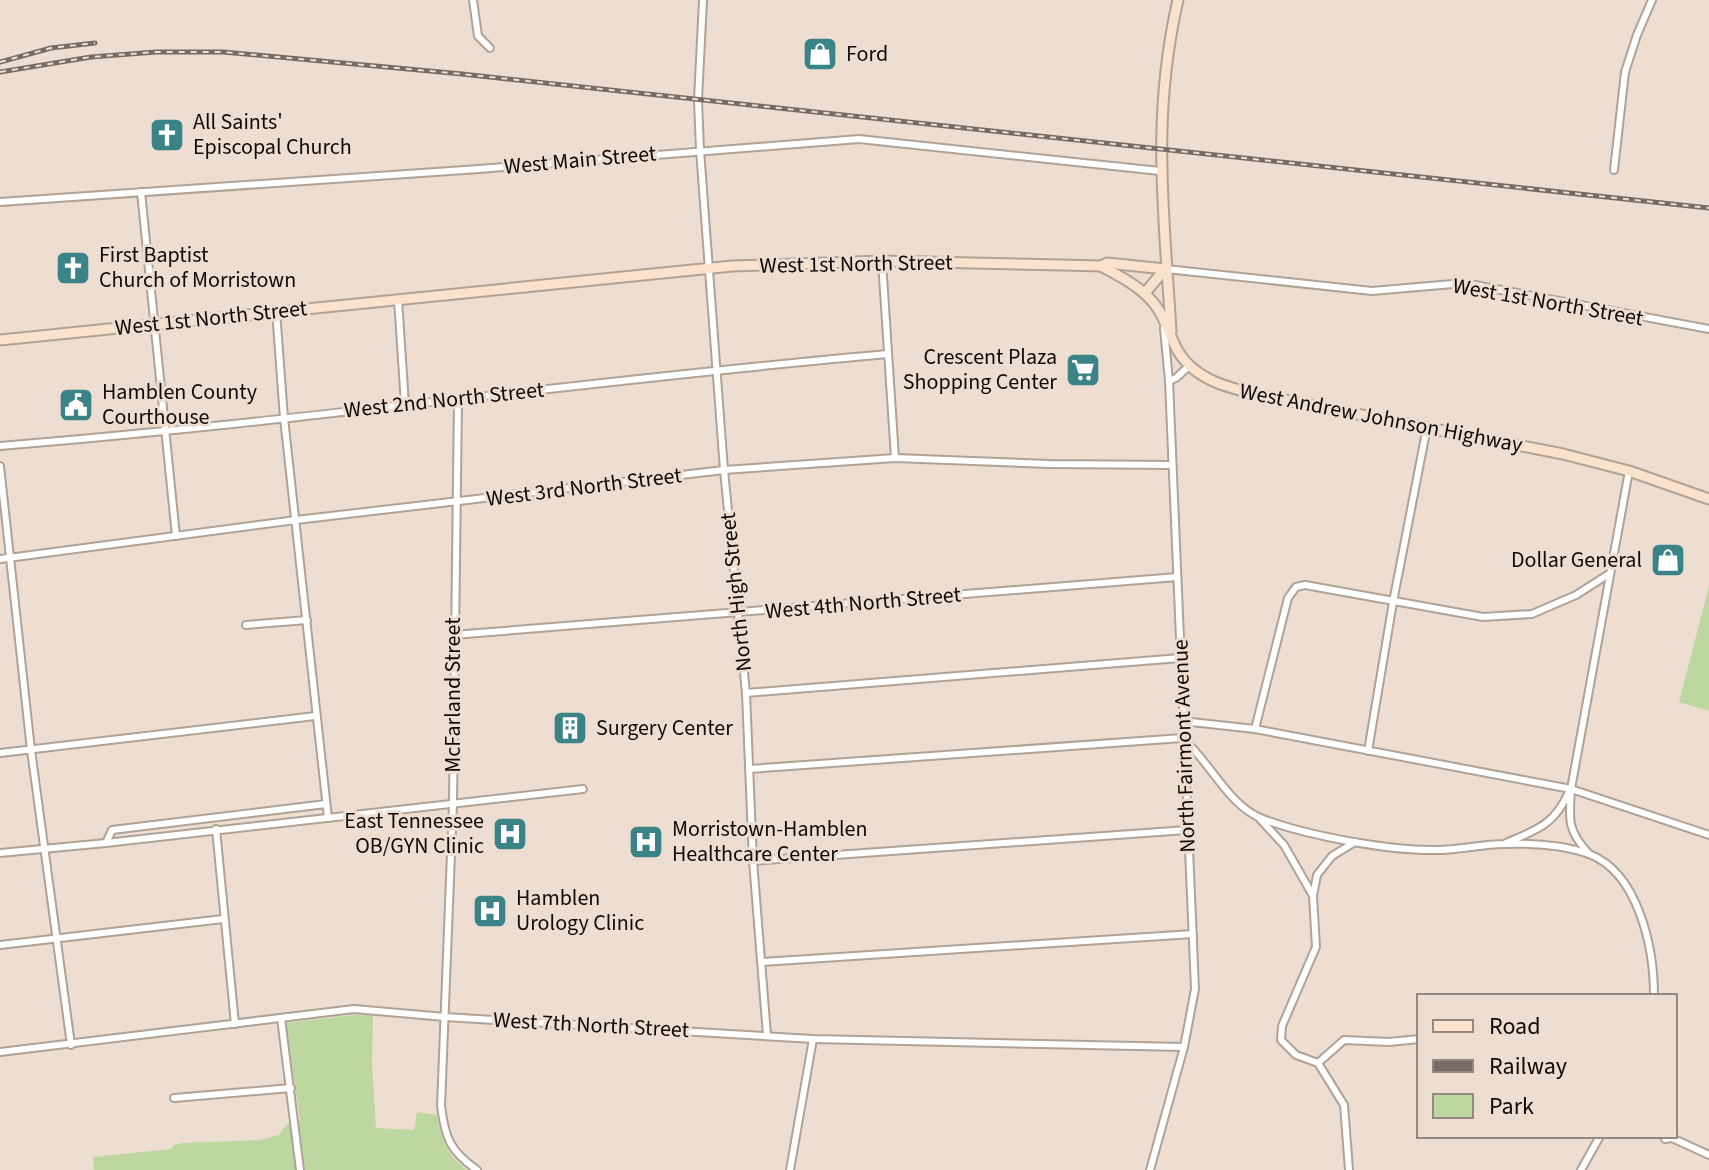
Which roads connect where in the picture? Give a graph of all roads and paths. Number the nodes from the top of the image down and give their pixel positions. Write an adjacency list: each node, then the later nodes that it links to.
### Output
1 (473, 0): 5 (street)
2 (703, 0): 6 (street, North High Street)
3 (1178, 0): 8 (main road)
4 (1652, 0): 7 (street)
5 (490, 48)
6 (700, 150): 8 (street, West Main Street); 9 (street, West Main Street); 13 (street, North High Street)
7 (1614, 170)
8 (1160, 171): 14 (main road)
9 (141, 192): 10 (street, West Main Street); 19 (street)
10 (0, 202)
11 (882, 261): 12 (main road, West 1st North Street); 13 (main road, West 1st North Street); 23 (street)
12 (1101, 266): 14 (main road, West 1st North Street); 15 (main road, West Andrew Johnson Highway)
13 (707, 269): 16 (main road, West 1st North Street); 25 (street, North High Street)
14 (1165, 269): 15 (main road); 20 (street, West 1st North Street); 21 (main road)
15 (1145, 293): 18 (main road, West Andrew Johnson Highway)
16 (398, 299): 17 (main road, West 1st North Street); 28 (street)
17 (276, 311): 19 (main road, West 1st North Street); 29 (street)
18 (1163, 317): 21 (main road, West Andrew Johnson Highway); 26 (street, North Fairmont Avenue)
19 (153, 323): 22 (main road, West 1st North Street); 31 (street)
20 (1709, 329)
21 (1171, 337): 24 (main road, West Andrew Johnson Highway)
22 (0, 340)
23 (888, 354): 25 (street, West 2nd North Street); 33 (street)
24 (1190, 365): 26 (street); 30 (main road, West Andrew Johnson Highway)
25 (717, 369): 27 (street, West 2nd North Street); 36 (street, North High Street)
26 (1169, 381): 34 (street, North Fairmont Avenue)
27 (458, 399): 28 (street, West 2nd North Street); 39 (street, McFarland Street)
28 (405, 405): 29 (street, West 2nd North Street)
29 (284, 418): 31 (street, West 2nd North Street); 40 (street)
30 (1427, 427): 37 (main road, West Andrew Johnson Highway); 46 (street)
31 (164, 431): 32 (street, West 2nd North Street); 41 (street)
32 (0, 446)
33 (895, 458): 34 (street, West 3rd North Street); 36 (street, West 3rd North Street)
34 (1172, 465): 45 (street, North Fairmont Avenue)
35 (0, 466): 42 (street)
36 (724, 470): 39 (street, West 3rd North Street); 47 (street, North High Street)
37 (1629, 471): 38 (main road, West Andrew Johnson Highway); 44 (street)
38 (1709, 499)
39 (457, 501): 40 (street, West 3rd North Street); 50 (street, McFarland Street)
40 (296, 520): 41 (street, West 3rd North Street); 48 (street)
41 (176, 536): 42 (street, West 3rd North Street)
42 (10, 557): 43 (street, West 3rd North Street); 57 (street)
43 (0, 559)
44 (1609, 574): 46 (street); 62 (street)
45 (1177, 577): 47 (street, West 4th North Street); 51 (street, North Fairmont Avenue)
46 (1393, 602): 55 (street); 58 (street)
47 (737, 613): 50 (street, West 4th North Street); 52 (street, North High Street)
48 (307, 620): 49 (street); 53 (street)
49 (246, 625)
50 (453, 635): 63 (street, McFarland Street)
51 (1180, 658): 52 (street); 54 (street, North Fairmont Avenue)
52 (746, 693): 60 (street, North High Street)
53 (315, 716): 57 (street); 64 (street)
54 (1182, 721): 55 (street); 56 (street, North Fairmont Avenue)
55 (1255, 729): 58 (street)
56 (1182, 738): 60 (street); 66 (street); 68 (street, North Fairmont Avenue)
57 (31, 750): 59 (street); 73 (street)
58 (1368, 751): 62 (street)
59 (0, 753)
60 (749, 769): 76 (street, North High Street)
61 (583, 789): 63 (street)
62 (1571, 789): 69 (street); 72 (street); 75 (street)
63 (453, 803): 65 (street); 84 (street, McFarland Street)
64 (326, 804): 65 (street); 71 (street)
65 (328, 818): 67 (street)
66 (1260, 819): 70 (street); 77 (street)
67 (216, 829): 71 (street); 78 (street)
68 (1187, 830): 76 (street); 79 (street, North Fairmont Avenue)
69 (1709, 835)
70 (1355, 842): 72 (street); 77 (street)
71 (106, 843): 73 (street)
72 (1504, 844): 75 (street)
73 (44, 847): 74 (street); 80 (street)
74 (0, 853)
75 (1589, 854): 83 (street)
76 (753, 861): 82 (street, North High Street)
77 (1313, 896): 93 (street)
78 (223, 919): 80 (street); 86 (street)
79 (1193, 934): 82 (street); 91 (street, North Fairmont Avenue)
80 (56, 938): 81 (street); 90 (street)
81 (0, 945)
82 (761, 962): 87 (street, North High Street)
83 (1654, 994)
84 (445, 1017): 85 (street, West 7th North Street); 87 (street, West 7th North Street); 100 (street, McFarland Street)
85 (281, 1018): 86 (street, West 7th North Street); 94 (street)
86 (235, 1024): 90 (street, West 7th North Street)
87 (767, 1035): 88 (street, West 7th North Street)
88 (813, 1039): 91 (street, West 7th North Street); 101 (street)
89 (1417, 1039): 93 (street)
90 (71, 1045): 92 (street, West 7th North Street)
91 (1184, 1047): 102 (street, North Fairmont Avenue)
92 (0, 1052)
93 (1318, 1063): 103 (street)
94 (291, 1088): 95 (street); 99 (street)
95 (174, 1098)
96 (1599, 1138): 104 (street)
97 (1665, 1139): 98 (street)
98 (1709, 1155)
99 (300, 1170)
100 (477, 1170)
101 (790, 1170)
102 (1150, 1170)
103 (1349, 1170)
104 (1581, 1170)

